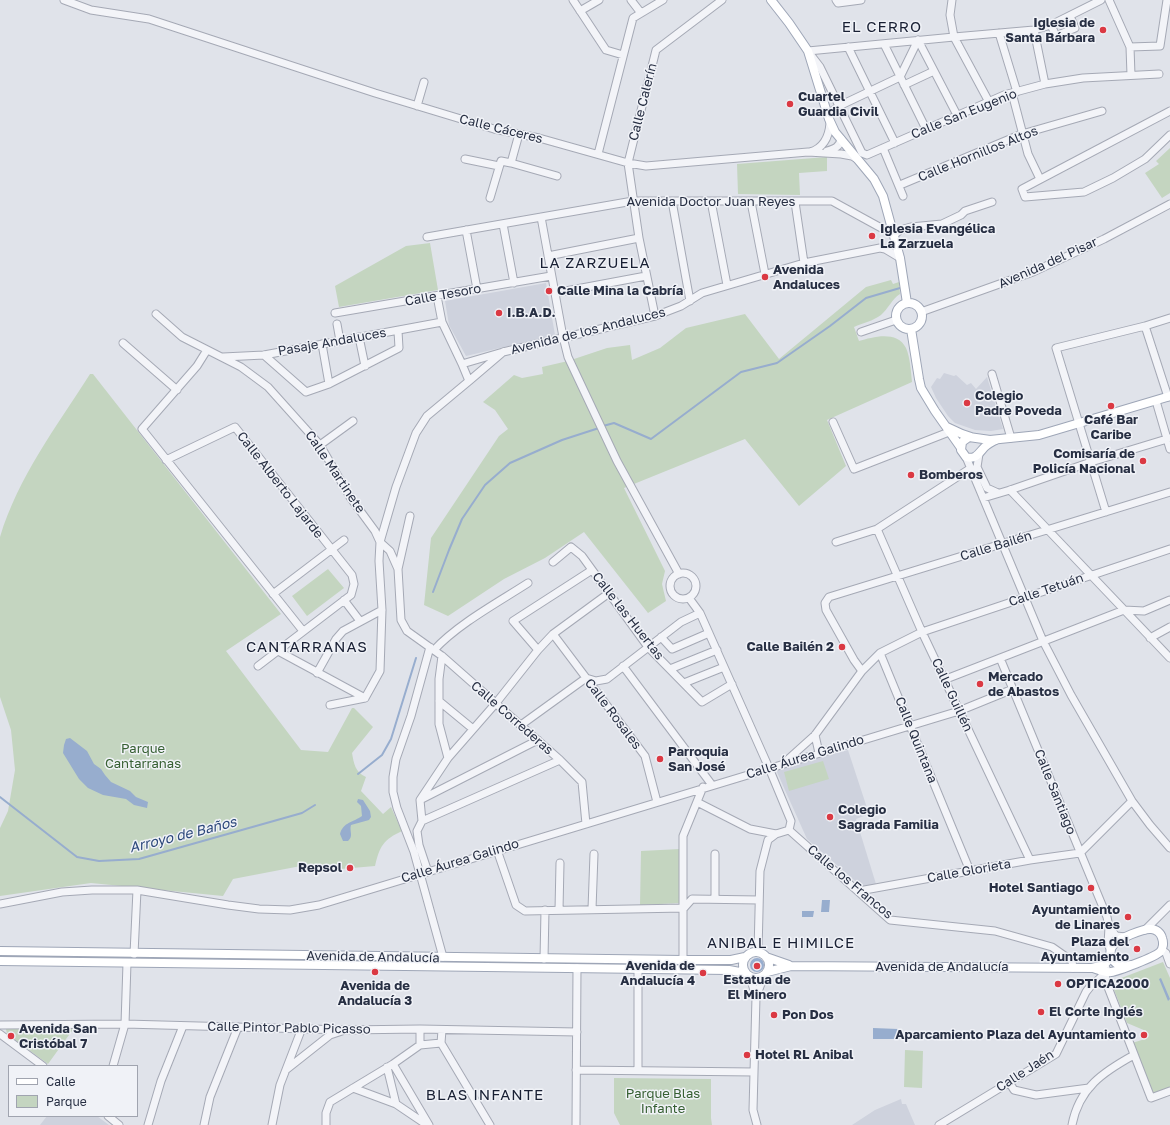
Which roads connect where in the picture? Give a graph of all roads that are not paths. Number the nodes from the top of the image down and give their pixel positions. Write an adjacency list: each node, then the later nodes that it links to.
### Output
1 (64, 0): 39 (street, Calle Cáceres)
2 (573, 0): 16 (street)
3 (599, 0): 16 (street)
4 (632, 0): 17 (street)
5 (663, 0): 17 (street)
6 (722, 0): 59 (street, Calle Calerín)
7 (771, 0): 15 (main road)
8 (861, 0): 14 (street)
9 (952, 0): 22 (street)
10 (1101, 0): 18 (street)
11 (1108, 0): 26 (street)
12 (1167, 0): 26 (street)
13 (837, 1): 14 (street)
14 (847, 1)
15 (776, 4): 27 (main road)
16 (580, 12): 28 (street)
17 (641, 14): 28 (street)
18 (1070, 16): 19 (street); 19 (street)
19 (1052, 25): 20 (street)
20 (1034, 30): 21 (street); 34 (street)
21 (999, 33): 22 (street); 37 (street)
22 (954, 37): 23 (street); 38 (street)
23 (918, 40): 24 (street); 29 (street); 32 (street)
24 (884, 44): 25 (street); 32 (street)
25 (848, 47): 27 (street); 36 (street)
26 (1130, 47): 31 (street)
27 (808, 51): 40 (street); 44 (main road)
28 (623, 55): 55 (street)
29 (934, 71): 35 (street); 43 (street)
30 (1159, 74): 31 (street, Calle San Eugenio)
31 (1131, 75): 34 (street, Calle San Eugenio)
32 (900, 77): 35 (street); 36 (street)
33 (424, 82): 39 (street)
34 (1045, 84): 37 (street, Calle San Eugenio)
35 (904, 85): 45 (street)
36 (870, 92): 40 (street); 51 (street)
37 (1014, 92): 38 (street, Calle San Eugenio); 47 (street)
38 (988, 102): 43 (street, Calle San Eugenio)
39 (417, 106): 46 (street, Calle Cáceres)
40 (839, 106): 44 (street); 52 (street, Calle San Eugenio)
41 (1102, 111): 47 (street, Calle Hornillos Altos)
42 (1170, 111): 62 (street)
43 (957, 115): 45 (street, Calle San Eugenio)
44 (829, 119): 49 (main road); 50 (street)
45 (926, 129): 51 (street, Calle San Eugenio)
46 (519, 134): 55 (street, Calle Cáceres); 58 (street)
47 (1022, 134): 62 (street); 63 (street, Calle Hornillos Altos)
48 (1170, 135): 62 (street)
49 (840, 138): 50 (street); 54 (street); 57 (main road)
50 (826, 140): 53 (street)
51 (895, 143): 52 (street, Calle San Eugenio)
52 (883, 148): 63 (street)
53 (808, 152): 54 (street, Calle Cáceres); 59 (street, Calle Cáceres)
54 (819, 153): 57 (street, Calle Cáceres)
55 (598, 154): 59 (street, Calle Cáceres)
56 (465, 159): 60 (street)
57 (861, 162): 76 (main road)
58 (511, 163): 60 (street); 61 (street)
59 (628, 163): 66 (street)
60 (499, 166): 65 (street)
61 (557, 176)
62 (1040, 179)
63 (900, 185): 64 (street)
64 (904, 196)
65 (490, 198)
66 (633, 201): 67 (street, Avenida Doctor Juan Reyes); 73 (street, Avenida Doctor Juan Reyes); 78 (street)
67 (672, 201): 68 (street, Avenida Doctor Juan Reyes); 90 (street)
68 (711, 201): 69 (street, Avenida Doctor Juan Reyes); 86 (street)
69 (751, 202): 70 (street, Avenida Doctor Juan Reyes); 82 (street)
70 (794, 202): 76 (street, Avenida Doctor Juan Reyes); 81 (street)
71 (992, 202): 76 (street)
72 (1170, 204): 92 (street, Avenida del Pisar)
73 (541, 217): 74 (street, Avenida Doctor Juan Reyes); 79 (street)
74 (504, 224): 75 (street, Avenida Doctor Juan Reyes); 85 (street)
75 (466, 230): 77 (street, Avenida Doctor Juan Reyes); 87 (street)
76 (894, 235): 80 (main road)
77 (427, 237)
78 (639, 238): 79 (street); 84 (street)
79 (548, 256): 83 (street)
80 (900, 258): 81 (street, Avenida de los Andaluces); 91 (main road)
81 (804, 263): 82 (street, Avenida de los Andaluces)
82 (765, 274): 86 (street, Avenida de los Andaluces)
83 (552, 276): 85 (street, Calle Tesoro); 88 (street)
84 (646, 276): 88 (street); 95 (street)
85 (514, 283): 87 (street, Calle Tesoro)
86 (727, 286): 90 (street, Avenida de los Andaluces)
87 (477, 289): 89 (street, Calle Tesoro)
88 (555, 293): 104 (street)
89 (437, 296): 93 (street, Calle Tesoro); 98 (street)
90 (690, 301): 95 (street, Avenida de los Andaluces)
91 (907, 303): 92 (main road); 97 (main road)
92 (921, 312): 101 (main road)
93 (335, 313)
94 (156, 314): 109 (street, Calle Martinete)
95 (655, 316): 104 (street, Avenida de los Andaluces)
96 (1170, 318): 100 (street)
97 (896, 320): 101 (main road); 103 (street)
98 (442, 322): 102 (street, Pasaje Andaluces); 113 (street)
99 (337, 324): 106 (street)
100 (1145, 326): 119 (street); 123 (street)
101 (911, 329): 124 (main road)
102 (398, 330): 105 (street, Pasaje Andaluces); 114 (street)
103 (860, 332)
104 (563, 337): 110 (street, Avenida de los Andaluces); 154 (street)
105 (359, 338): 106 (street, Pasaje Andaluces); 114 (street)
106 (340, 341): 108 (street, Pasaje Andaluces)
107 (123, 343): 118 (street)
108 (322, 344): 111 (street, Pasaje Andaluces); 117 (street)
109 (207, 350): 112 (street, Calle Martinete); 118 (street)
110 (503, 352): 113 (street, Avenida de los Andaluces); 116 (street)
111 (264, 355): 112 (street, Pasaje Andaluces); 117 (street)
112 (222, 357): 129 (street, Calle Martinete)
113 (462, 364): 116 (street)
114 (365, 366): 117 (street)
115 (992, 374): 126 (street)
116 (469, 381): 146 (street)
117 (329, 384)
118 (177, 390): 134 (street)
119 (1169, 397): 120 (main road)
120 (1156, 401): 123 (main road); 127 (street)
121 (352, 420): 129 (street)
122 (833, 422): 124 (street)
123 (1079, 423): 126 (main road); 135 (street)
124 (947, 428): 125 (main road); 130 (main road)
125 (973, 438): 128 (main road); 130 (main road); 132 (main road)
126 (1011, 438): 128 (main road)
127 (1169, 439): 131 (street); 135 (street)
128 (996, 440): 132 (main road)
129 (320, 445): 146 (street, Calle Martinete)
130 (961, 448): 133 (main road)
131 (1170, 449)
132 (980, 453): 133 (main road); 139 (street)
133 (966, 457): 136 (street)
134 (166, 460): 150 (street, Calle Alberto Lajarde); 159 (street)
135 (1091, 462): 137 (street); 141 (street)
136 (971, 468): 140 (street); 143 (street)
137 (1010, 490): 139 (street); 144 (street)
138 (1170, 492): 141 (street, Calle Bailén)
139 (998, 493): 140 (street)
140 (983, 498): 148 (street)
141 (1106, 512): 144 (street, Calle Bailén)
142 (410, 516): 152 (street)
143 (877, 530): 147 (street); 156 (street, Calle Guillén)
144 (1049, 530): 148 (street, Calle Bailén); 155 (street)
145 (344, 540): 150 (street)
146 (380, 542): 152 (street, Calle Martinete); 164 (street)
147 (836, 542)
148 (1002, 544): 156 (street, Calle Bailén); 160 (street)
149 (1170, 549): 155 (street, Calle Tetuán)
150 (331, 550): 159 (street); 162 (street, Calle Alberto Lajarde)
151 (553, 562): 153 (street, Calle las Huertas)
152 (398, 570): 177 (street, Calle Correderas)
153 (592, 570): 158 (street, Calle las Huertas); 178 (street)
154 (679, 574): 161 (street); 161 (street)
155 (1090, 575): 160 (street, Calle Tetuán); 165 (street)
156 (898, 577): 170 (street, Calle Guillén); 189 (street, Calle Bailén)
157 (528, 583): 177 (street)
158 (609, 593): 172 (street); 176 (street, Calle las Huertas)
159 (273, 594): 169 (street)
160 (1025, 597): 170 (street, Calle Tetuán); 175 (street)
161 (690, 598): 166 (street)
162 (344, 600): 167 (street); 169 (street)
163 (1170, 600): 165 (street)
164 (382, 610): 167 (street); 196 (street)
165 (1124, 610): 174 (street); 175 (street)
166 (700, 613): 171 (street); 173 (street)
167 (360, 621): 190 (street)
168 (1170, 627): 174 (street)
169 (303, 631): 180 (street)
170 (922, 632): 181 (street, Calle Tetuán); 192 (street, Calle Guillén)
171 (709, 633): 173 (street); 179 (street)
172 (553, 634): 178 (street); 191 (street, Calle Rosales)
173 (662, 637): 176 (street)
174 (1150, 638): 184 (street)
175 (1043, 641): 183 (street); 214 (street)
176 (648, 647): 186 (street); 188 (street, Calle las Huertas)
177 (432, 649): 182 (street, Calle Correderas); 230 (street)
178 (538, 650): 198 (street)
179 (717, 650): 187 (street); 188 (street)
180 (278, 651): 185 (street); 190 (street)
181 (880, 653): 189 (street, Calle Tetuán); 202 (street, Calle Quintana)
182 (442, 656): 197 (street); 198 (street, Calle Correderas)
183 (1000, 658): 192 (street); 195 (street, Calle Santiago)
184 (1170, 658)
185 (258, 666)
186 (623, 666): 191 (street); 211 (street)
187 (724, 667): 193 (street); 194 (street)
188 (670, 669): 193 (street, Calle las Huertas)
189 (862, 671): 204 (street, Calle Tetuán)
190 (317, 673): 196 (street)
191 (586, 678): 201 (street); 215 (street, Calle Rosales)
192 (946, 679): 200 (street, Calle Guillén)
193 (684, 683): 194 (street, Calle las Huertas)
194 (732, 684): 210 (street)
195 (1013, 689): 200 (street, Calle Áurea Galindo); 223 (street, Calle Santiago)
196 (365, 698): 199 (street)
197 (439, 701): 203 (street); 207 (street)
198 (496, 703): 201 (street, Calle Correderas); 203 (street)
199 (330, 705)
200 (959, 711): 202 (street, Calle Áurea Galindo); 226 (street, Calle Guillén)
201 (521, 725): 205 (street, Calle Correderas)
202 (910, 726): 206 (street, Calle Áurea Galindo); 228 (street, Calle Quintana)
203 (473, 729): 207 (street)
204 (815, 735): 206 (street); 209 (street, Calle Tetuán)
205 (538, 740): 208 (street, Calle Correderas); 213 (street)
206 (819, 753): 209 (street, Calle Áurea Galindo)
207 (448, 758): 213 (street)
208 (560, 760): 217 (street); 218 (street, Calle Correderas)
209 (782, 764): 210 (street, Calle Áurea Galindo)
210 (769, 768): 211 (street, Calle Áurea Galindo); 219 (street)
211 (712, 785): 212 (street, Calle Áurea Galindo)
212 (703, 788): 215 (street, Calle Áurea Galindo); 216 (street)
213 (420, 800): 217 (street)
214 (1132, 801): 221 (street); 223 (street)
215 (657, 802): 218 (street, Calle Áurea Galindo)
216 (697, 802): 220 (street); 237 (street)
217 (422, 821): 229 (street)
218 (586, 824): 222 (street, Calle Áurea Galindo)
219 (789, 830): 220 (street); 232 (street, Calle los Francos)
220 (776, 834): 234 (street)
221 (1170, 848)
222 (497, 850): 229 (street, Calle Áurea Galindo); 239 (street)
223 (1080, 853): 226 (street, Calle Glorieta); 241 (street, Calle Santiago)
224 (594, 854): 238 (street)
225 (716, 854): 233 (street)
226 (1030, 860): 228 (street, Calle Glorieta)
227 (560, 863): 240 (street)
228 (970, 871): 232 (street, Calle Glorieta)
229 (428, 872): 230 (street, Calle Áurea Galindo)
230 (420, 874): 231 (street, Calle Áurea Galindo); 249 (street)
231 (137, 890): 235 (street, Calle Áurea Galindo); 247 (street)
232 (859, 891): 260 (street, Calle los Francos)
233 (715, 899): 234 (street); 237 (street)
234 (759, 900): 245 (street)
235 (0, 904)
236 (1170, 905): 242 (street)
237 (684, 908): 238 (street); 253 (street)
238 (592, 909): 240 (street)
239 (544, 910): 240 (street); 252 (street)
240 (559, 910)
241 (1109, 927): 243 (street); 248 (street, Calle Santiago)
242 (1145, 930): 243 (main road); 246 (main road)
243 (1128, 936): 248 (main road)
244 (0, 952): 247 (main road, Avenida de Andalucía)
245 (758, 952): 250 (main road); 251 (main road)
246 (1166, 953): 256 (street); 257 (main road)
247 (134, 954): 249 (main road, Avenida de Andalucía)
248 (1110, 956): 257 (main road); 261 (main road); 265 (street)
249 (443, 957): 252 (main road, Avenida de Andalucía)
250 (745, 957): 253 (main road, Avenida de Andalucía); 264 (main road)
251 (766, 957): 258 (main road, Avenida de Andalucía); 263 (main road)
252 (544, 959): 253 (main road, Avenida de Andalucía)
253 (683, 960)
254 (0, 962): 255 (main road, Avenida de Andalucía)
255 (126, 963): 259 (main road, Avenida de Andalucía); 268 (street)
256 (1170, 964)
257 (1130, 965): 265 (main road)
258 (791, 966): 260 (main road, Avenida de Andalucía); 263 (main road, Avenida de Andalucía)
259 (577, 968): 262 (main road, Avenida de Andalucía); 275 (street)
260 (1073, 968): 261 (main road, Avenida de Andalucía)
261 (1092, 968): 265 (main road)
262 (638, 969): 264 (main road, Avenida de Andalucía); 285 (street)
263 (766, 974): 264 (main road); 266 (street)
264 (747, 975): 266 (street)
265 (1103, 975): 279 (street); 287 (street, Calle Jaén)
266 (756, 997): 286 (street)
267 (0, 1024): 268 (street, Calle Pintor Pablo Picasso)
268 (125, 1024): 269 (street, Calle Pintor Pablo Picasso); 281 (street)
269 (183, 1026): 270 (street, Calle Pintor Pablo Picasso); 294 (street)
270 (238, 1027): 271 (street, Calle Pintor Pablo Picasso); 295 (street)
271 (302, 1028): 273 (street, Calle Pintor Pablo Picasso); 283 (street)
272 (420, 1029): 273 (street, Calle Pintor Pablo Picasso); 274 (street, Calle Pintor Pablo Picasso); 278 (street)
273 (346, 1030): 283 (street)
274 (442, 1030): 275 (street, Calle Pintor Pablo Picasso); 277 (street)
275 (577, 1032): 284 (street)
276 (0, 1034): 280 (street)
277 (441, 1044): 278 (street); 299 (street)
278 (420, 1046): 282 (street)
279 (1134, 1055): 289 (street); 290 (street)
280 (41, 1065)
281 (114, 1065)
282 (390, 1066): 288 (street); 291 (street); 298 (street)
283 (285, 1070): 296 (street)
284 (576, 1070): 285 (street); 300 (street)
285 (638, 1070): 286 (street)
286 (754, 1072): 301 (street)
287 (1009, 1082): 289 (street); 302 (street, Calle Jaén)
288 (353, 1088): 291 (street); 297 (street)
289 (1089, 1088): 303 (street)
290 (1170, 1091)
291 (396, 1104): 298 (street)
292 (109, 1117): 293 (street)
293 (119, 1125)
294 (148, 1125)
295 (204, 1125)
296 (272, 1125)
297 (326, 1125)
298 (428, 1125)
299 (490, 1125)
300 (576, 1125)
301 (757, 1125)
302 (939, 1125)
303 (1072, 1125)

